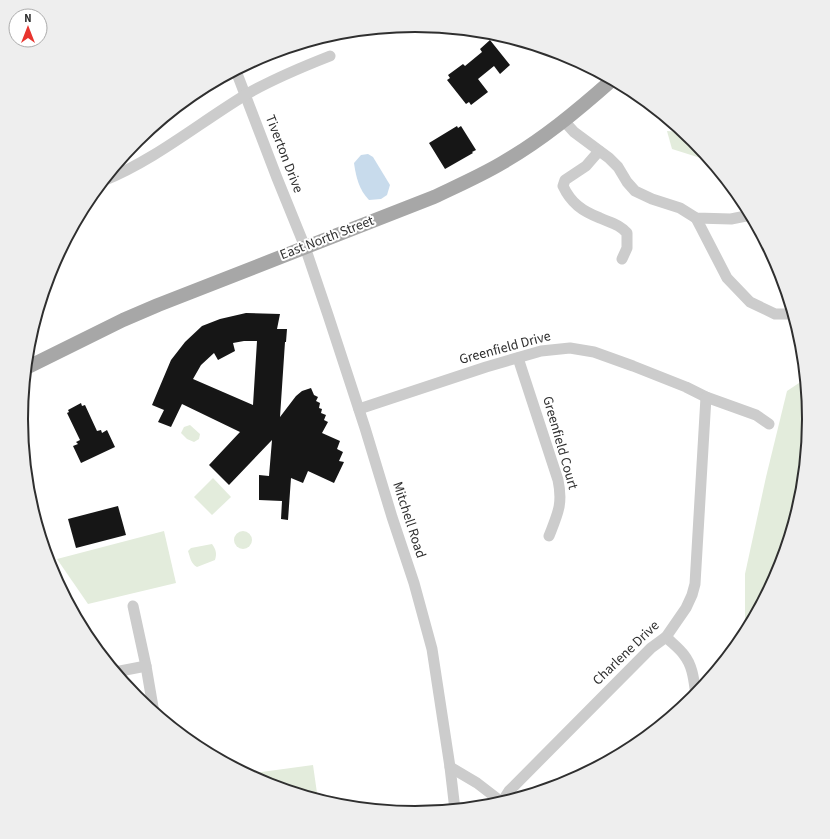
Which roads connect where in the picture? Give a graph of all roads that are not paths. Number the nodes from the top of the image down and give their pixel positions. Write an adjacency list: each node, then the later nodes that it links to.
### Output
1 (330, 56): 4 (street)
2 (238, 75): 4 (street, Tiverton Drive)
3 (608, 84): 5 (main road, East North Street)
4 (246, 95): 7 (street); 10 (street, Tiverton Drive)
5 (564, 121): 6 (street); 10 (main road, East North Street)
6 (598, 151): 9 (street); 11 (street)
7 (114, 176)
8 (744, 216): 9 (street)
9 (696, 218): 12 (street)
10 (305, 247): 14 (main road, East North Street); 16 (street, Mitchell Road)
11 (622, 259)
12 (787, 314)
13 (518, 358): 15 (street, Greenfield Drive); 16 (street, Greenfield Drive); 18 (street, Greenfield Court)
14 (32, 365)
15 (706, 397): 17 (street, Greenfield Drive); 20 (street, Charlene Drive)
16 (359, 409): 25 (street, Mitchell Road)
17 (770, 424)
18 (549, 536)
19 (133, 606): 21 (street)
20 (666, 637): 23 (street); 26 (street, Charlene Drive)
21 (146, 666): 22 (street); 24 (street)
22 (121, 671)
23 (695, 686)
24 (152, 703)
25 (450, 766): 27 (street); 28 (street, Mitchell Road)
26 (506, 795)
27 (496, 798)
28 (454, 804)

